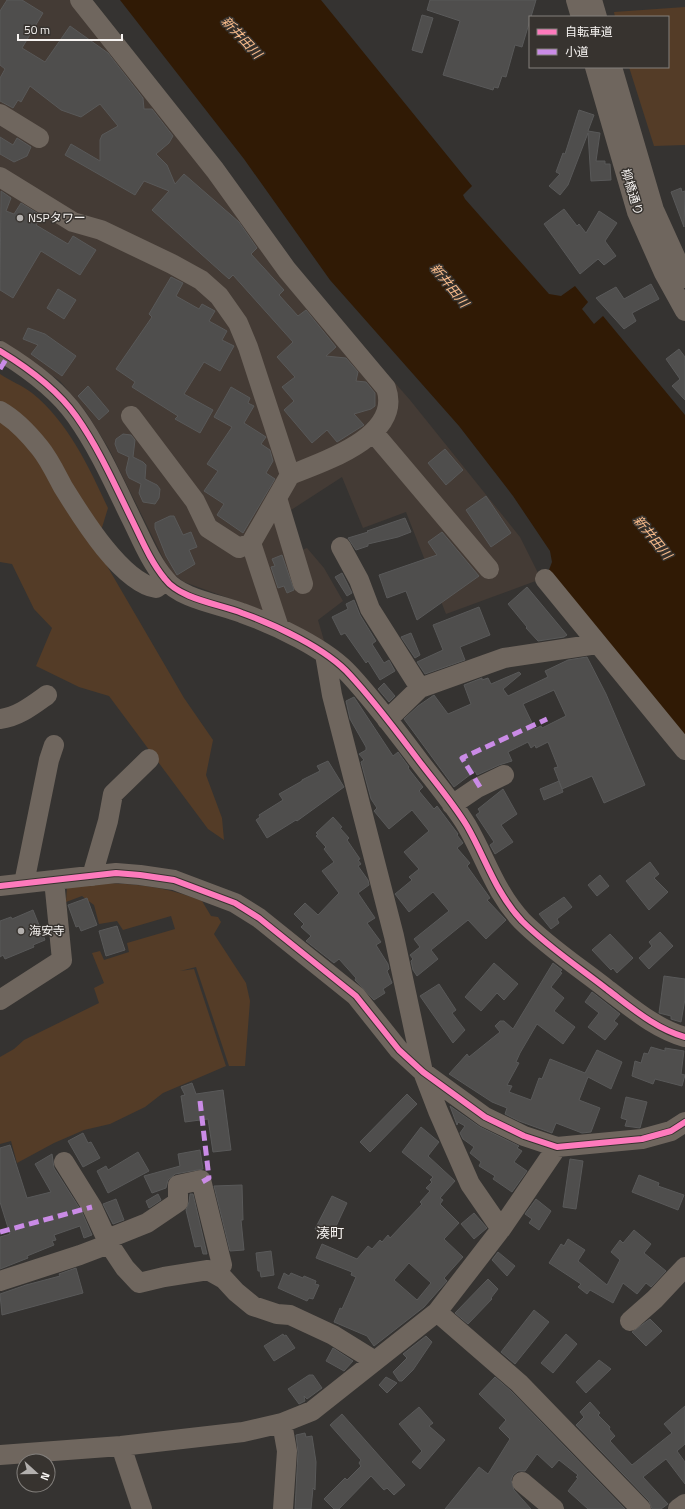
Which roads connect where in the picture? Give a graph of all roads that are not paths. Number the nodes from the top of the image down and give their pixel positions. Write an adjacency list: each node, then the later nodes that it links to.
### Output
1 (80, 0): 16 (street)
2 (576, 0): 4 (street)
3 (592, 0): 5 (street)
4 (580, 16)
5 (597, 16)
6 (595, 68): 12 (street, 柳橋通り)
7 (612, 68): 11 (street, 柳橋通り)
8 (0, 114): 9 (street)
9 (39, 138)
10 (0, 177): 17 (street)
11 (685, 278)
12 (685, 311)
13 (0, 351): 23 (street)
14 (0, 411): 23 (street)
15 (130, 416): 19 (street)
16 (373, 432): 17 (street); 21 (street)
17 (290, 475): 18 (street)
18 (277, 498): 19 (street); 24 (street)
19 (250, 543): 25 (street)
20 (341, 547): 28 (street)
21 (489, 569)
22 (545, 580): 26 (street)
23 (166, 581): 25 (street)
24 (303, 584)
25 (279, 628): 27 (street)
26 (597, 644): 28 (street); 33 (street)
27 (325, 654): 31 (street); 43 (street)
28 (420, 688): 31 (street)
29 (47, 695): 30 (street)
30 (0, 719)
31 (388, 720): 36 (street)
32 (54, 745): 39 (street)
33 (685, 750)
34 (149, 759): 37 (street)
35 (504, 775): 36 (street)
36 (452, 805): 42 (street)
37 (92, 876): 38 (street); 43 (street)
38 (54, 880): 39 (street); 41 (street)
39 (24, 883): 40 (street)
40 (0, 886)
41 (0, 1000)
42 (685, 1037)
43 (423, 1072): 45 (street); 47 (street)
44 (685, 1122): 45 (street)
45 (557, 1147): 47 (street)
46 (64, 1162): 48 (street)
47 (501, 1229): 52 (street)
48 (108, 1241): 49 (street); 49 (street); 51 (street)
49 (216, 1274): 54 (street)
50 (682, 1274): 53 (street)
51 (0, 1281)
52 (437, 1312): 54 (street); 63 (street)
53 (630, 1321)
54 (375, 1361): 55 (street)
55 (282, 1423): 56 (street); 61 (street)
56 (121, 1446): 57 (street); 60 (street)
57 (0, 1455)
58 (522, 1482): 62 (street)
59 (685, 1504): 64 (street)
60 (142, 1509)
61 (283, 1509)
62 (554, 1509)
63 (641, 1509)
64 (678, 1509)

